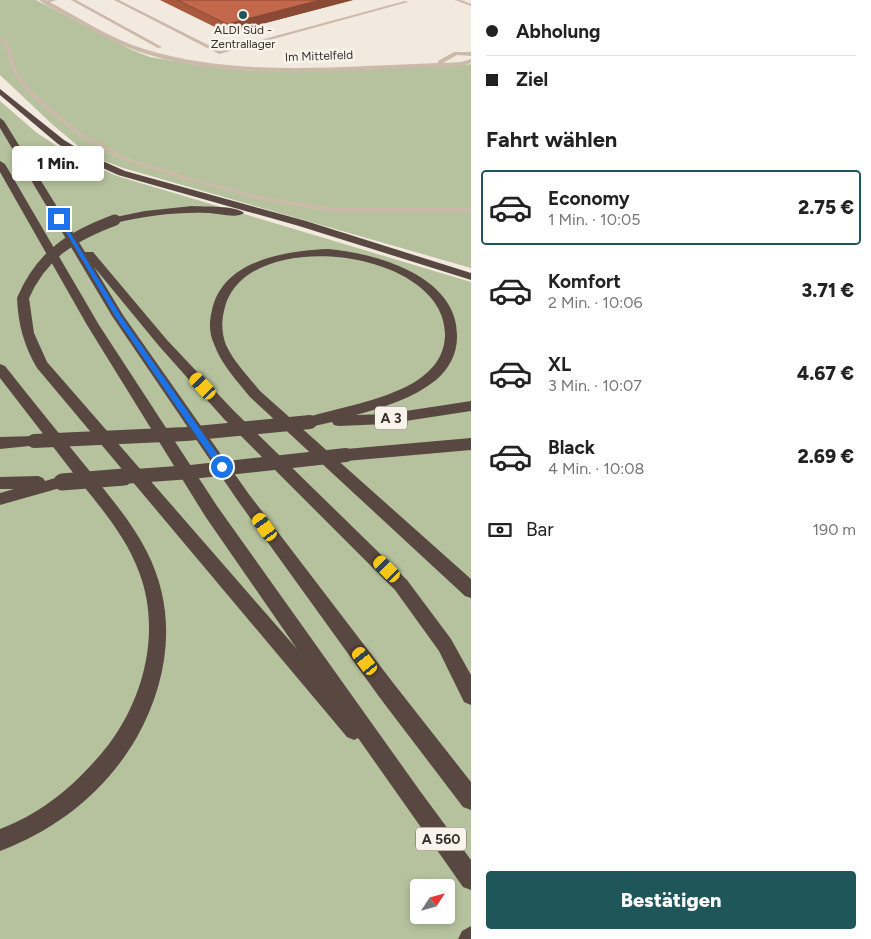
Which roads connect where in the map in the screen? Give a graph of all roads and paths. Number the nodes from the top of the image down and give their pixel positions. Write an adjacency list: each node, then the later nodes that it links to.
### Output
1 (55, 0): 5 (lane)
2 (73, 0): 9 (lane)
3 (116, 0): 10 (lane)
4 (457, 0): 7 (lane)
5 (44, 1): 13 (street, Im Mittelfeld)
6 (406, 2): 10 (lane)
7 (471, 5)
8 (0, 40): 18 (lane)
9 (160, 47)
10 (219, 53): 13 (lane)
11 (471, 54): 14 (street, Im Mittelfeld)
12 (471, 61): 14 (street, Im Mittelfeld)
13 (212, 63): 14 (street, Im Mittelfeld)
14 (431, 64)
15 (0, 91): 20 (highway)
16 (0, 121): 19 (highway)
17 (0, 164): 32 (highway, A 560)
18 (471, 210)
19 (59, 219): 31 (highway); 33 (highway)
20 (307, 225): 21 (highway); 32 (highway, bridge)
21 (471, 277)
22 (0, 369): 34 (highway)
23 (471, 406): 24 (highway, A 3)
24 (310, 422): 25 (highway, A 3, bridge); 30 (highway)
25 (0, 443)
26 (471, 444): 27 (highway, A 3, bridge)
27 (62, 482): 28 (highway, A 3); 29 (highway)
28 (0, 483)
29 (0, 499)
30 (471, 590)
31 (471, 695)
32 (412, 799): 35 (highway, A 560)
33 (471, 799)
34 (0, 840)
35 (471, 879)

